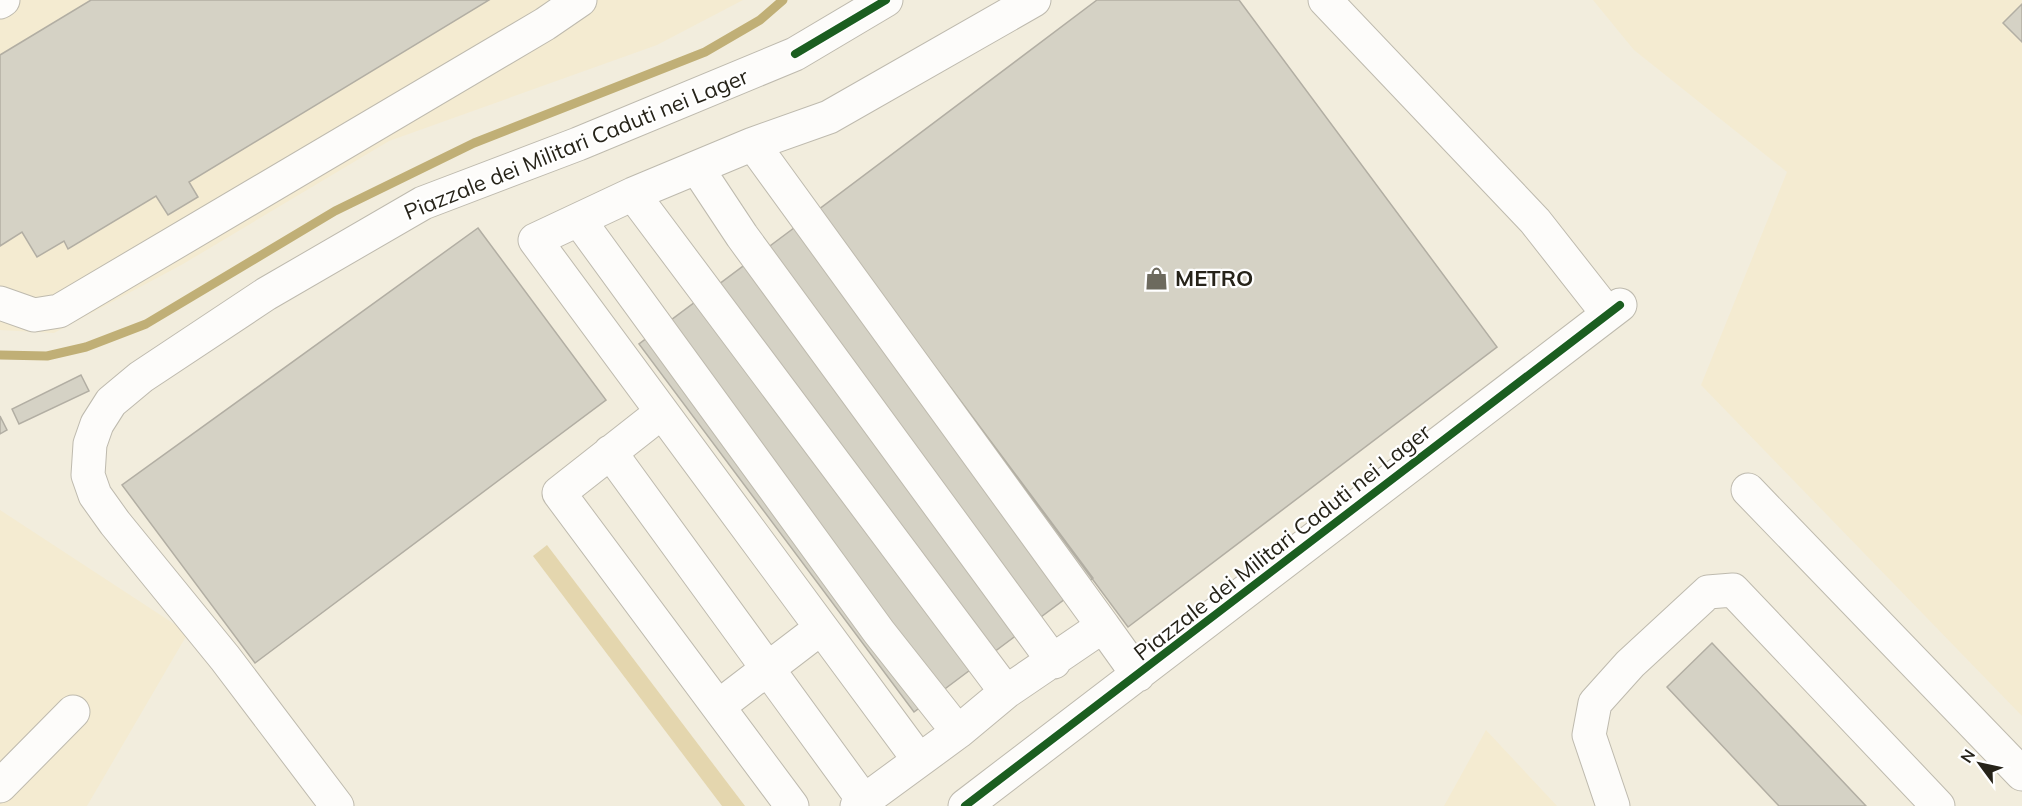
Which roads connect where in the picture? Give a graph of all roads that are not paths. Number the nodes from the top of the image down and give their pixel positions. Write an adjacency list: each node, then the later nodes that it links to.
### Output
1 (580, 0): 9 (street)
2 (886, 0): 26 (street, Piazzale dei Militari Caduti nei Lager)
3 (1034, 0): 5 (street)
4 (1325, 0): 17 (street, Piazzale dei Militari Caduti nei Lager)
5 (753, 144): 6 (street); 13 (street)
6 (697, 168): 7 (street); 15 (street)
7 (633, 194): 8 (street); 18 (street)
8 (579, 220): 10 (street); 21 (street)
9 (0, 303)
10 (662, 412): 11 (street); 14 (street)
11 (610, 452): 16 (street); 19 (street)
12 (1748, 490): 23 (street)
13 (1103, 626): 15 (street); 17 (street)
14 (821, 628): 16 (street); 22 (street)
15 (1054, 662): 18 (street)
16 (768, 668): 19 (street); 25 (street)
17 (1138, 675): 28 (street, Piazzale dei Militari Caduti nei Lager)
18 (1006, 692): 21 (street)
19 (720, 706): 27 (street)
20 (73, 712): 24 (street)
21 (958, 732): 22 (street)
22 (919, 760): 25 (street)
23 (2022, 774)
24 (0, 786)
25 (861, 803)
26 (337, 806)
27 (792, 806)
28 (965, 806)
29 (1613, 806): 30 (street)
30 (1938, 806)

